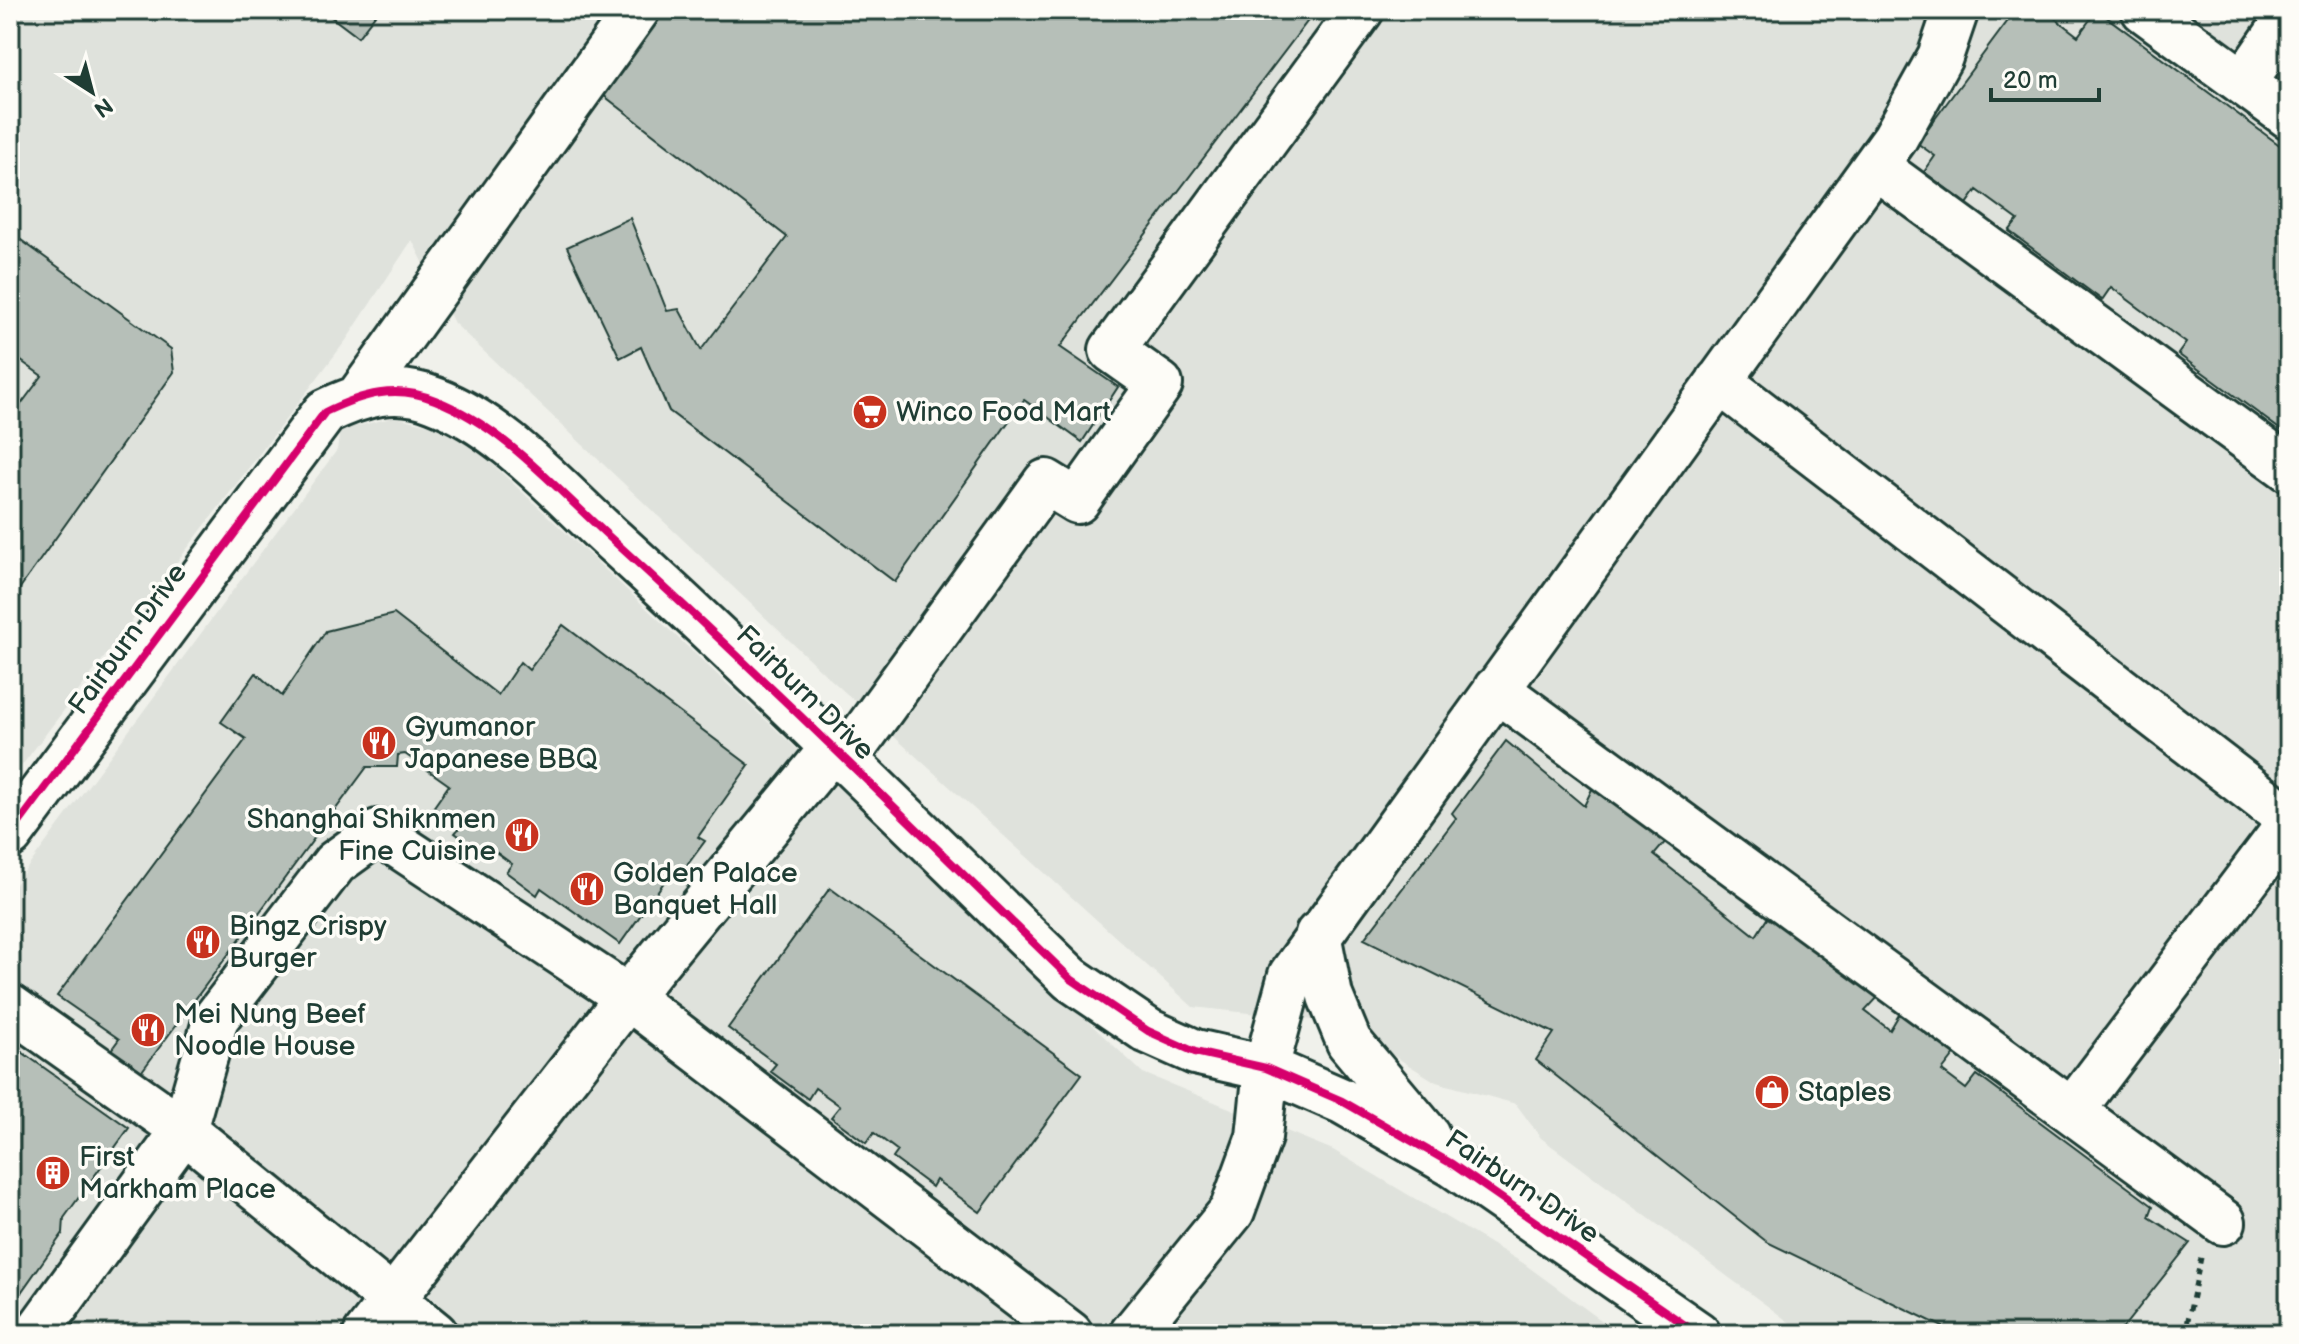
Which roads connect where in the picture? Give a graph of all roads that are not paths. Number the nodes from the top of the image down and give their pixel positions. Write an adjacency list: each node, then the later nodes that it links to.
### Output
1 (637, 10): 10 (street)
2 (1361, 10): 13 (street)
3 (1956, 10): 8 (street)
4 (2144, 10): 6 (street)
5 (2289, 17): 6 (street)
6 (2244, 82): 7 (street)
7 (2289, 116)
8 (1875, 166): 9 (street); 11 (street)
9 (1719, 381): 12 (street); 14 (street)
10 (360, 395): 13 (street, Fairburn Drive); 15 (street, Fairburn Drive)
11 (2289, 469)
12 (1496, 689): 16 (street); 20 (street)
13 (838, 755): 17 (street); 19 (street, Fairburn Drive)
14 (2289, 821): 20 (street)
15 (10, 835)
16 (1318, 934): 19 (street); 22 (street)
17 (628, 997): 21 (street); 24 (street); 27 (street)
18 (10, 1007): 21 (street)
19 (1266, 1068): 22 (street, Fairburn Drive); 28 (street)
20 (2072, 1111): 23 (street)
21 (184, 1130): 24 (street); 25 (street)
22 (1452, 1164): 29 (street, Fairburn Drive)
23 (2213, 1234)
24 (378, 1317): 26 (street)
25 (36, 1334)
26 (435, 1334)
27 (1070, 1334)
28 (1132, 1334)
29 (1698, 1334)

